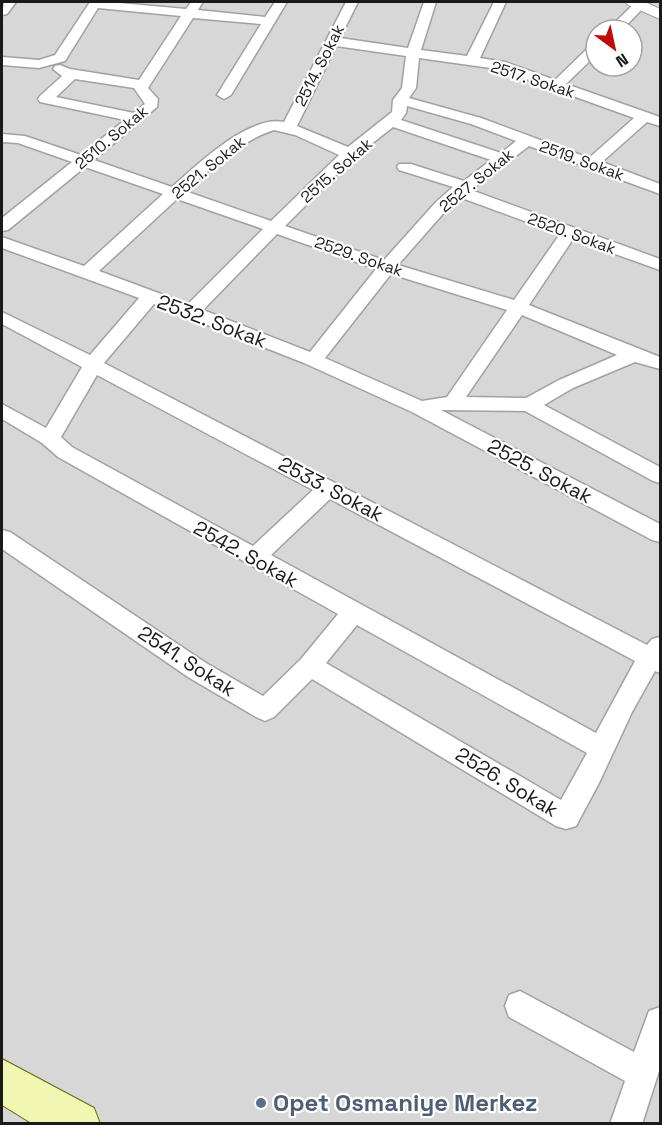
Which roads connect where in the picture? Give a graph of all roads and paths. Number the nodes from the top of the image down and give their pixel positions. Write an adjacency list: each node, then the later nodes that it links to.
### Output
1 (10, 2): 9 (street)
2 (281, 2): 12 (street)
3 (352, 2): 13 (street, 2514. Sokak)
4 (430, 2): 14 (street, 2515. Sokak)
5 (500, 2): 17 (street)
6 (96, 3): 8 (street); 18 (street)
7 (637, 3): 10 (street); 11 (street)
8 (192, 7): 12 (street); 20 (street, 2510. Sokak)
9 (2, 11)
10 (660, 14)
11 (624, 18)
12 (268, 21): 22 (street)
13 (331, 41): 14 (street, 2517. Sokak); 28 (street, 2514. Sokak)
14 (413, 52): 17 (street, 2517. Sokak); 23 (street, 2515. Sokak)
15 (584, 59): 21 (street)
16 (2, 61): 18 (street)
17 (472, 62): 21 (street, 2517. Sokak)
18 (47, 63): 19 (street)
19 (72, 74): 20 (street); 25 (street)
20 (143, 85): 25 (street, 2510. Sokak)
21 (556, 86): 24 (street, 2517. Sokak)
22 (224, 95)
23 (400, 100): 26 (street, 2515. Sokak); 30 (street, 2519. Sokak)
24 (645, 117): 27 (street, 2517. Sokak); 34 (street)
25 (137, 118): 33 (street, 2510. Sokak)
26 (392, 122): 31 (street, 2515. Sokak); 32 (street)
27 (660, 122)
28 (288, 128): 31 (street, 2521. Sokak); 38 (street, 2521. Sokak)
29 (2, 138): 33 (street, 2529. Sokak)
30 (527, 140): 32 (street, 2527. Sokak); 34 (street, 2519. Sokak)
31 (350, 154): 40 (street, 2515. Sokak)
32 (501, 158): 36 (street, 2527. Sokak)
33 (83, 161): 38 (street, 2529. Sokak); 39 (street, 2510. Sokak)
34 (591, 164): 37 (street, 2519. Sokak)
35 (405, 167): 36 (street, 2520. Sokak)
36 (461, 189): 41 (street, 2520. Sokak); 44 (street, 2527. Sokak)
37 (660, 189)
38 (176, 192): 40 (street, 2529. Sokak); 45 (street, 2521. Sokak)
39 (2, 226)
40 (274, 226): 44 (street, 2529. Sokak); 48 (street, 2515. Sokak)
41 (569, 233): 43 (street, 2520. Sokak); 47 (street)
42 (2, 242): 45 (street, 2532. Sokak)
43 (660, 264)
44 (387, 267): 47 (street, 2529. Sokak); 51 (street, 2527. Sokak)
45 (87, 273): 46 (street, 2532. Sokak)
46 (150, 297): 48 (street, 2532. Sokak); 53 (street)
47 (516, 308): 50 (street, 2529. Sokak); 54 (street)
48 (191, 311): 51 (street, 2532. Sokak)
49 (2, 317): 53 (street, 2533. Sokak)
50 (634, 355): 52 (street, 2529. Sokak); 55 (street)
51 (312, 361): 56 (street, 2532. Sokak)
52 (660, 363)
53 (93, 364): 58 (street); 60 (street, 2533. Sokak)
54 (453, 402): 55 (street); 56 (street)
55 (529, 405): 59 (street)
56 (420, 408): 61 (street, 2525. Sokak)
57 (2, 411): 58 (street, 2542. Sokak)
58 (48, 438): 63 (street, 2542. Sokak)
59 (660, 476)
60 (328, 488): 63 (street); 65 (street, 2533. Sokak)
61 (660, 534)
62 (2, 538): 66 (street, 2541. Sokak)
63 (254, 558): 64 (street, 2542. Sokak)
64 (353, 613): 66 (street, 2541. Sokak); 67 (street, 2542. Sokak)
65 (657, 655): 67 (street, 2526. Sokak)
66 (310, 666): 67 (street, 2526. Sokak)
67 (601, 748)
68 (520, 1006): 70 (street)
69 (660, 1022): 70 (street)
70 (643, 1074): 73 (street)
71 (2, 1082): 72 (main road)
72 (78, 1124)
73 (626, 1124)

